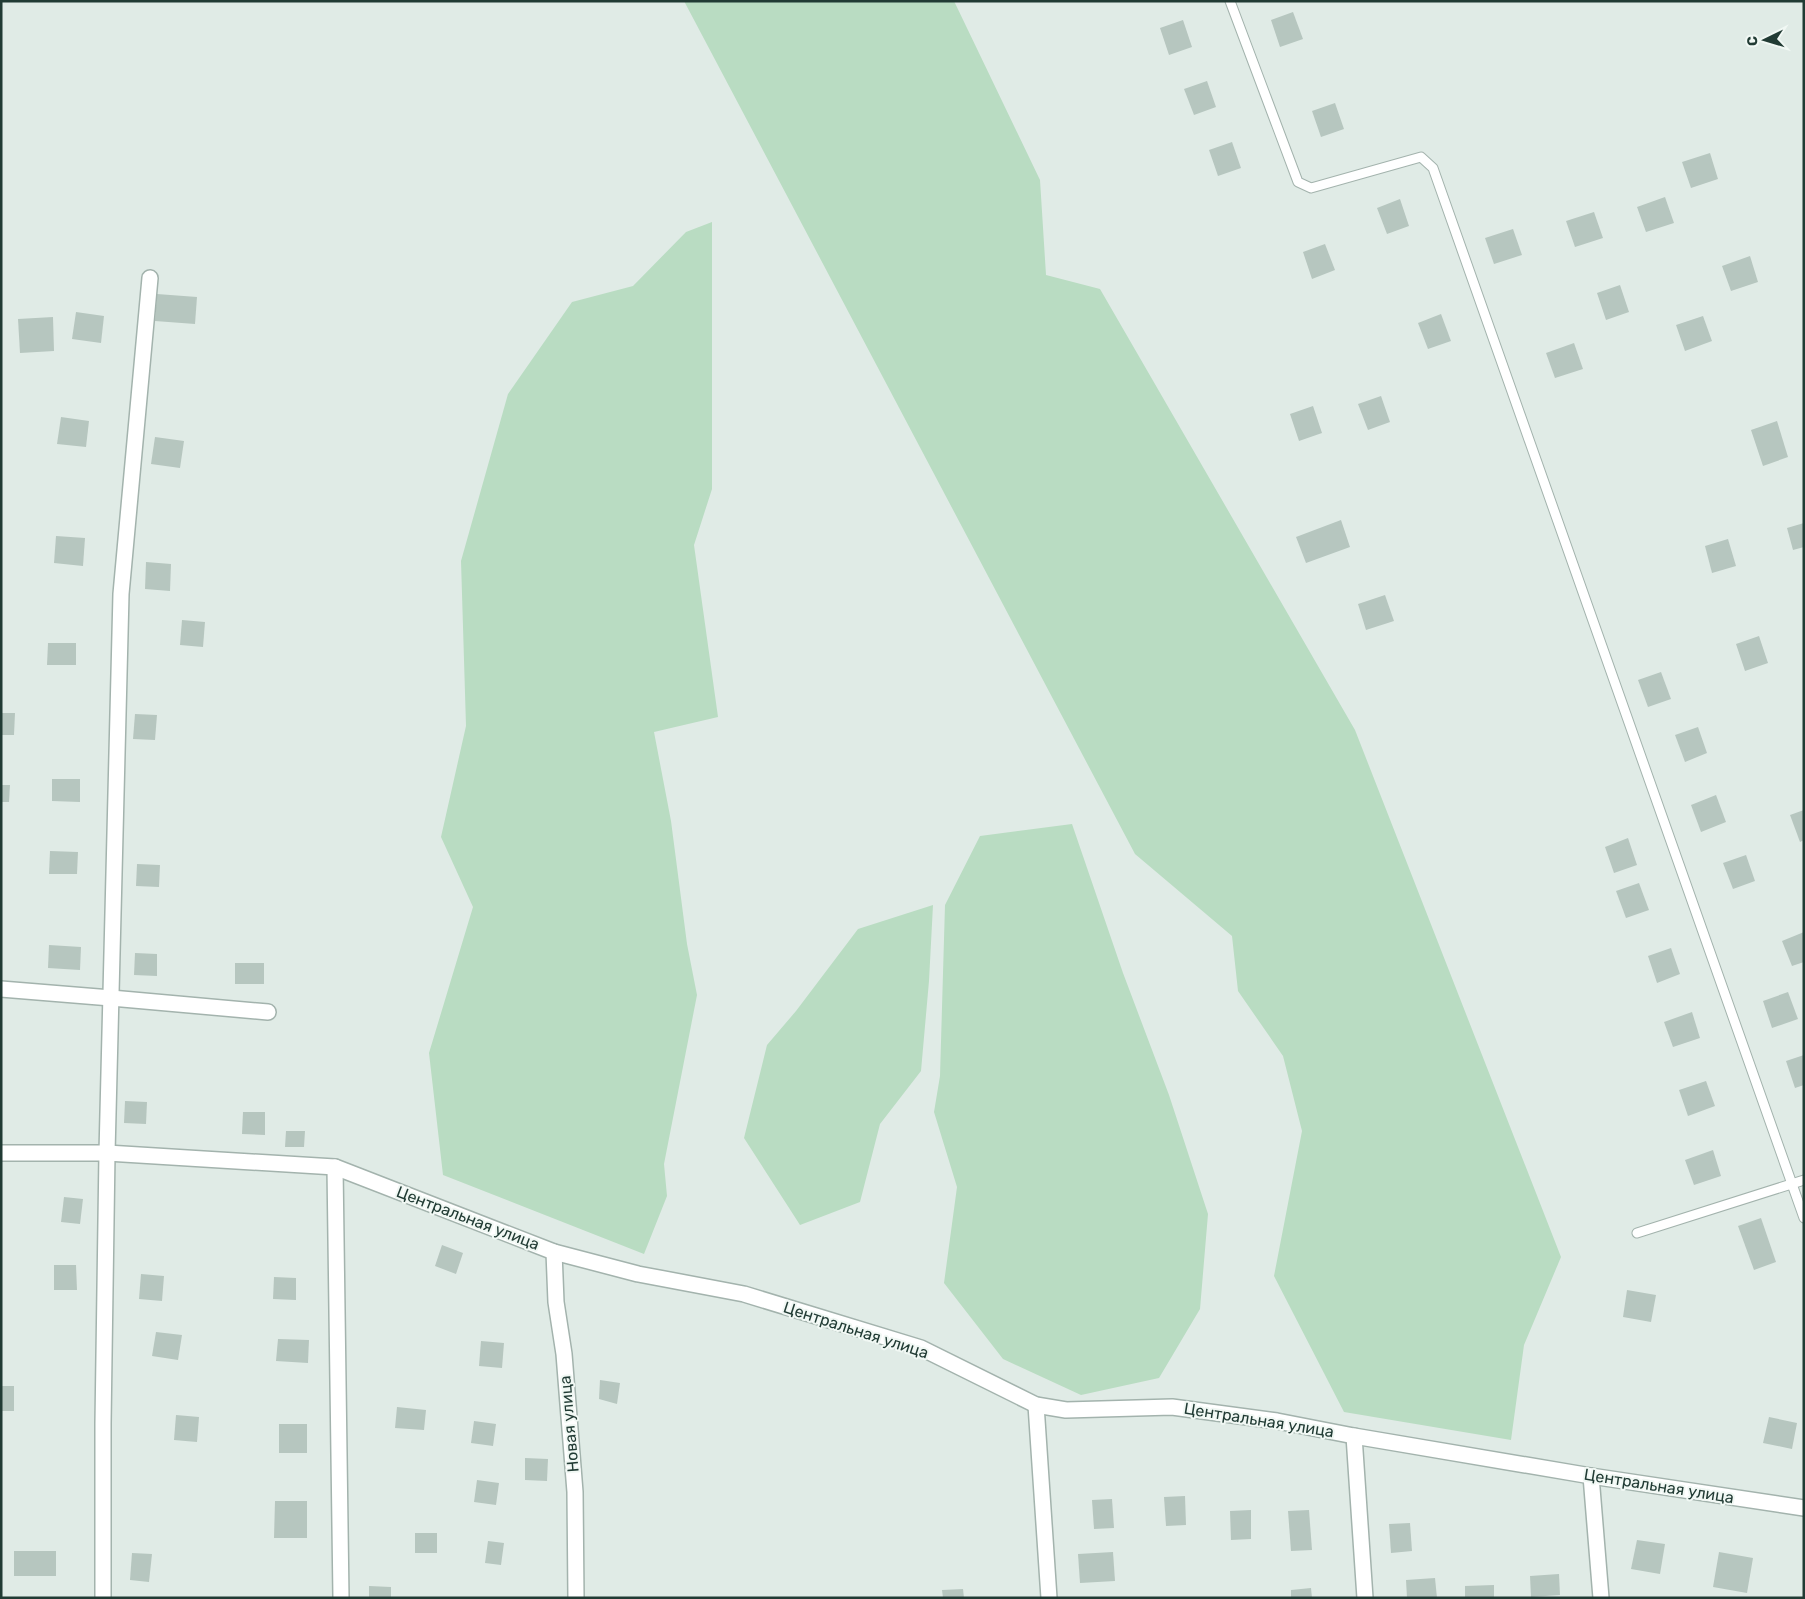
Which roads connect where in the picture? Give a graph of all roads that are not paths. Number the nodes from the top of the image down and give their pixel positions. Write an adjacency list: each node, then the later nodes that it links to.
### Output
1 (1230, 1): 10 (lane)
2 (150, 278): 4 (street)
3 (1, 989): 4 (street)
4 (111, 998): 5 (street); 7 (street)
5 (268, 1012)
6 (1, 1153): 7 (street, Центральная улица)
7 (107, 1154): 8 (street, Центральная улица); 18 (street)
8 (335, 1166): 13 (street, Центральная улица); 19 (street)
9 (1804, 1180): 10 (lane)
10 (1791, 1184): 11 (lane); 12 (lane)
11 (1804, 1218)
12 (1637, 1233)
13 (554, 1252): 14 (street, Центральная улица); 20 (street, Новая улица)
14 (1036, 1405): 15 (street, Центральная улица); 21 (street)
15 (1354, 1436): 16 (street, Центральная улица); 22 (street)
16 (1591, 1476): 17 (street, Центральная улица); 23 (street)
17 (1804, 1508)
18 (103, 1598)
19 (341, 1598)
20 (576, 1598)
21 (1048, 1598)
22 (1365, 1598)
23 (1601, 1598)

